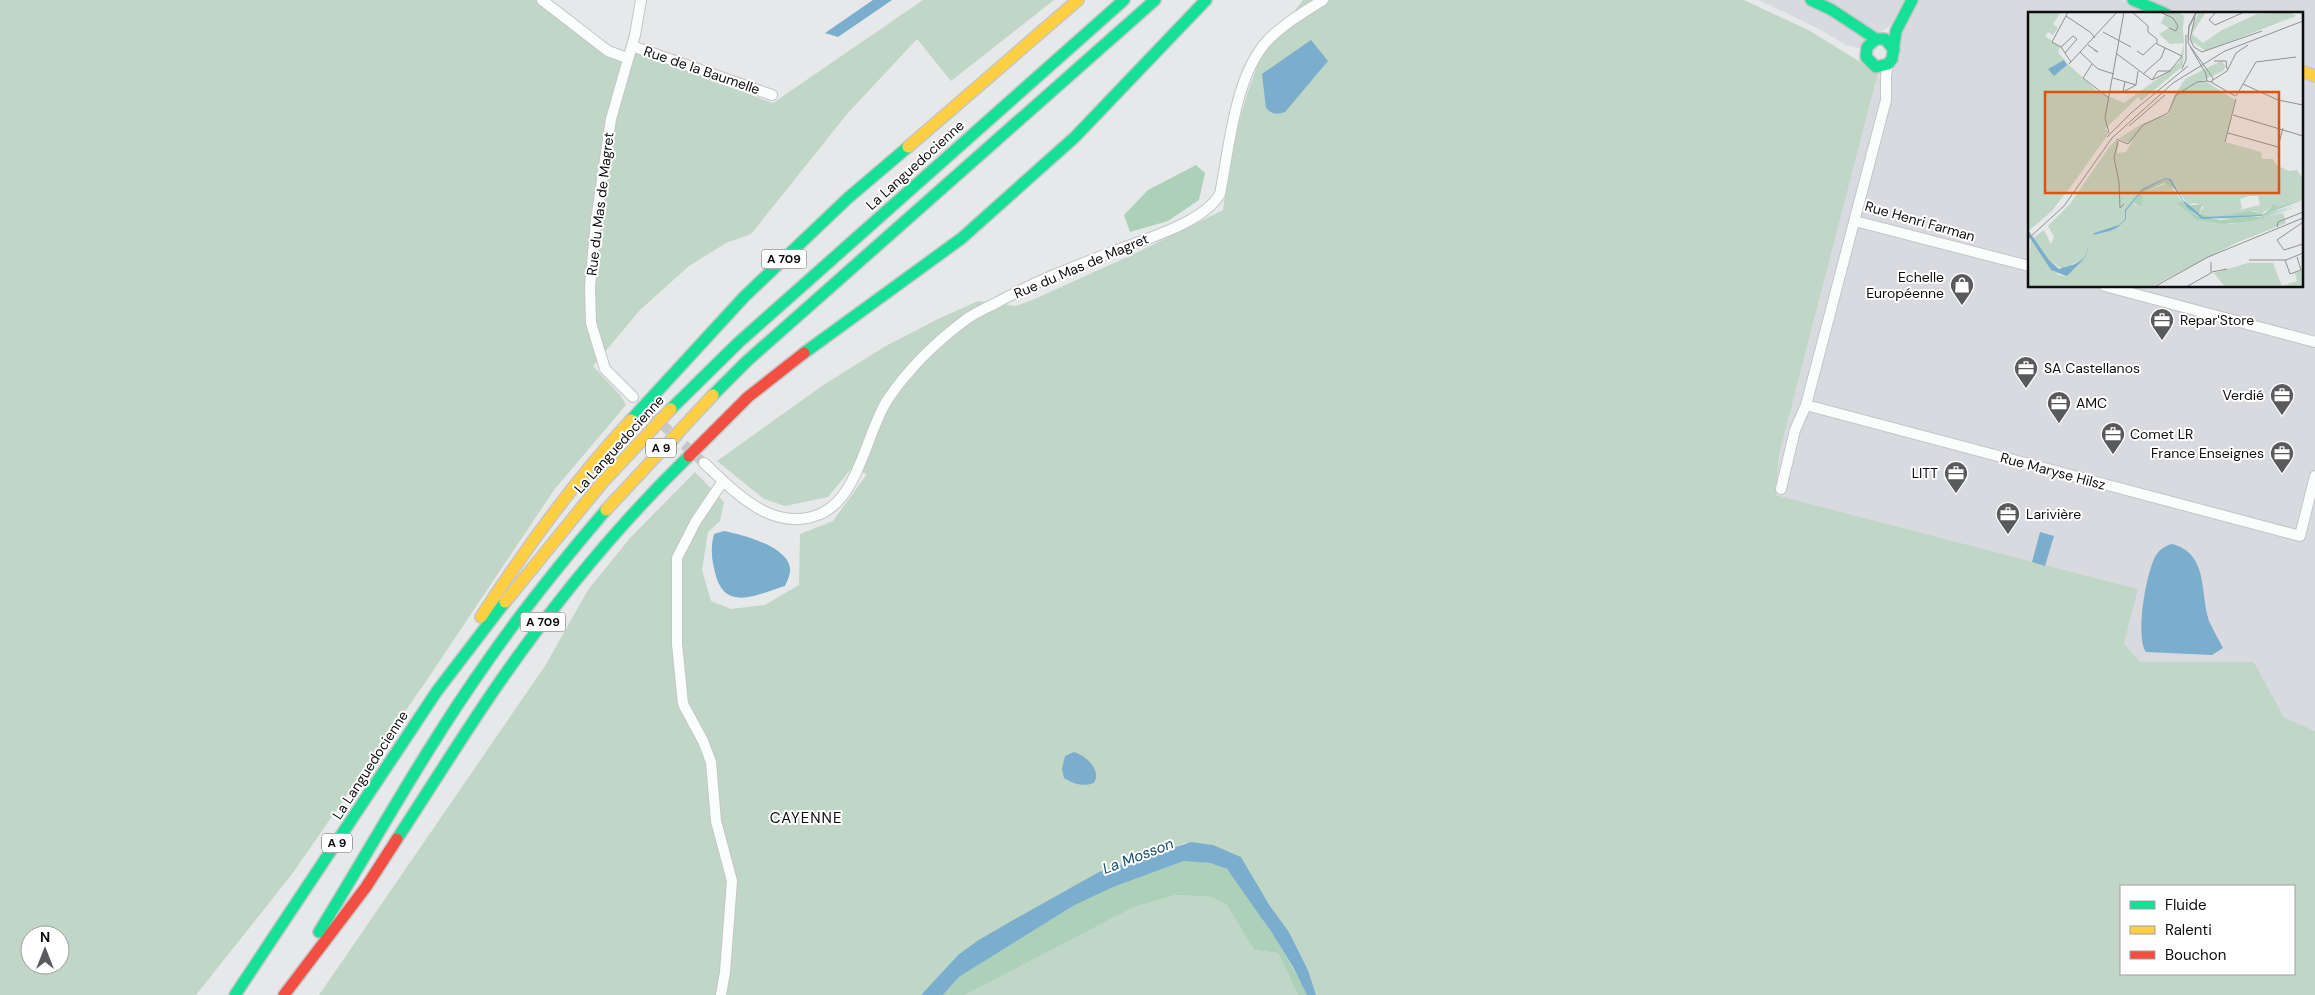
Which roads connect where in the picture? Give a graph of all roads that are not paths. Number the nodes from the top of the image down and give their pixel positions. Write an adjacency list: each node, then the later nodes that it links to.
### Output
1 (542, 0): 17 (street)
2 (641, 0): 14 (street, Rue du Mas de Magret)
3 (1078, 0): 34 (main road, A 709)
4 (1124, 0): 34 (main road, La Languedocienne / A 9)
5 (1155, 0): 36 (main road, A 9)
6 (1206, 0): 36 (main road, A 709)
7 (1323, 0): 32 (street, Rue du Mas de Magret)
8 (1912, 0): 12 (main road)
9 (2133, 0): 11 (main road)
10 (1815, 2): 13 (main road); 15 (main road)
11 (2161, 12)
12 (1899, 23): 13 (main road); 16 (main road)
13 (1881, 39): 15 (main road); 16 (main road)
14 (632, 46): 17 (street, Rue du Mas de Magret); 22 (street, Rue de la Baumelle)
15 (1867, 47): 19 (main road)
16 (1894, 50): 18 (main road)
17 (627, 58): 28 (street, Rue du Mas de Magret)
18 (1888, 64): 19 (main road); 23 (street, Rue Henri Farman)
19 (1876, 67): 23 (street, Rue Henri Farman)
20 (2302, 71): 21 (main road)
21 (2315, 76)
22 (772, 95)
23 (1884, 109): 24 (street, Rue Henri Farman)
24 (1855, 221): 25 (street, Rue Henri Farman); 29 (street)
25 (2028, 266)
26 (2112, 288): 27 (street)
27 (2315, 342)
28 (634, 397)
29 (1806, 405): 31 (street, Rue Maryse Hilsz); 33 (street)
30 (704, 462): 32 (street, Rue du Mas de Magret)
31 (2315, 476)
32 (723, 481): 37 (street)
33 (1781, 489)
34 (436, 690): 35 (main road, La Languedocienne / A 9)
35 (235, 995)
36 (282, 995)
37 (721, 995)

